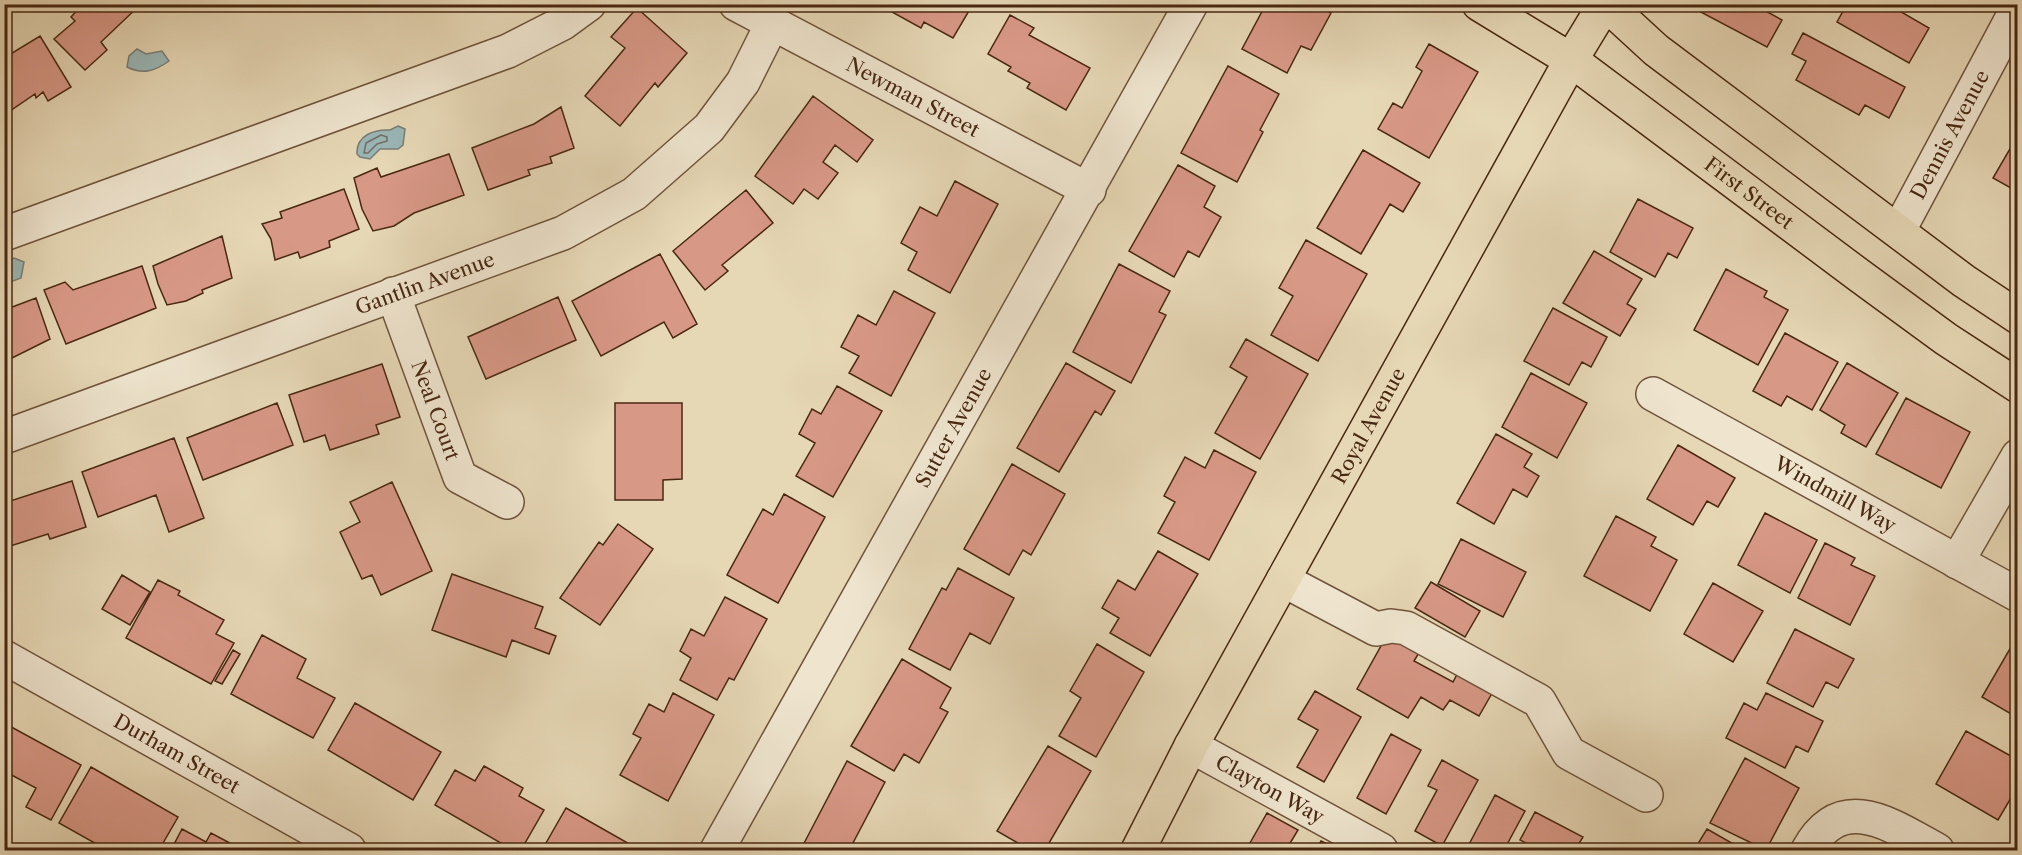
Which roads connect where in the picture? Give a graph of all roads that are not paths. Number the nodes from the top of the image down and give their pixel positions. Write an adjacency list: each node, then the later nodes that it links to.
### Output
1 (589, 4): 11 (street)
2 (736, 4): 7 (street, Newman Street)
3 (1191, 4): 9 (street, Sutter Avenue)
4 (1479, 4): 8 (main road, First Street)
5 (1605, 4): 8 (main road, Royal Avenue); 10 (main road)
6 (2018, 7): 10 (street, Dennis Avenue)
7 (772, 24): 9 (street, Newman Street); 12 (street, Gantlin Avenue)
8 (1571, 60): 14 (main road, First Street); 20 (main road, Royal Avenue)
9 (1089, 190): 26 (street, Sutter Avenue)
10 (1899, 230): 13 (main road)
11 (4, 234)
12 (393, 294): 16 (street, Gantlin Avenue); 18 (street, Neal Court)
13 (2018, 317)
14 (2018, 386)
15 (1653, 394): 19 (street, Windmill Way)
16 (4, 436)
17 (2018, 456): 19 (street)
18 (507, 501)
19 (1958, 562): 21 (street, Windmill Way)
20 (1283, 580): 23 (main road, Royal Avenue); 24 (street)
21 (2018, 596)
22 (4, 657): 25 (street, Durham Street)
23 (1191, 746): 27 (main road, Royal Avenue); 28 (street, Clayton Way)
24 (1646, 795)
25 (349, 850)
26 (717, 850)
27 (1138, 850)
28 (1381, 850)
29 (1808, 850): 30 (street)
30 (1938, 850)

